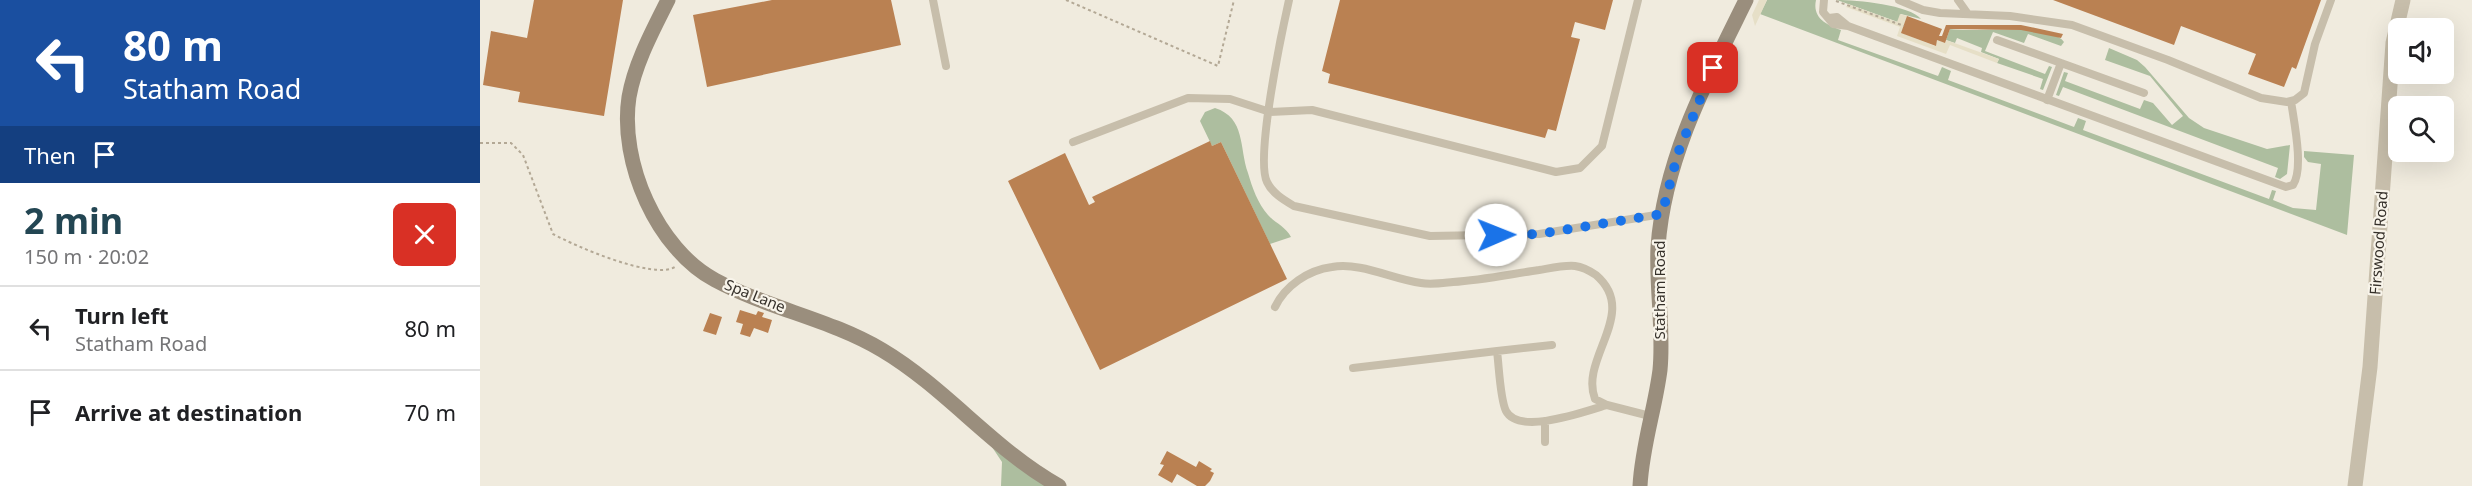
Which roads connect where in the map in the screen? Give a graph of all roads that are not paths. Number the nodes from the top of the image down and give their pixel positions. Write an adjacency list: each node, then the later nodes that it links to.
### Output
1 (668, 0): 29 (street, Spa Lane)
2 (933, 0): 14 (lane)
3 (1289, 0): 18 (lane)
4 (1638, 0): 18 (lane)
5 (1746, 0): 20 (street, Statham Road)
6 (1824, 0): 16 (lane)
7 (1899, 0): 11 (lane)
8 (1958, 0): 11 (lane)
9 (2331, 0): 17 (lane)
10 (2403, 0): 31 (street, Firswood Road)
11 (1968, 14): 17 (lane)
12 (1998, 40): 13 (lane)
13 (2061, 63): 15 (lane); 16 (lane)
14 (946, 66)
15 (2144, 93)
16 (2047, 100): 17 (lane)
17 (2291, 101)
18 (1270, 112): 19 (lane); 20 (lane)
19 (1073, 142)
20 (1662, 214): 26 (street, Statham Road)
21 (1275, 307): 25 (lane)
22 (1552, 345): 23 (lane)
23 (1497, 351): 24 (lane); 27 (lane)
24 (1353, 368)
25 (1607, 405): 26 (lane); 27 (lane)
26 (1650, 416): 30 (street, Statham Road)
27 (1545, 421): 28 (lane)
28 (1545, 442)
29 (1059, 486)
30 (1640, 486)
31 (2355, 486)

